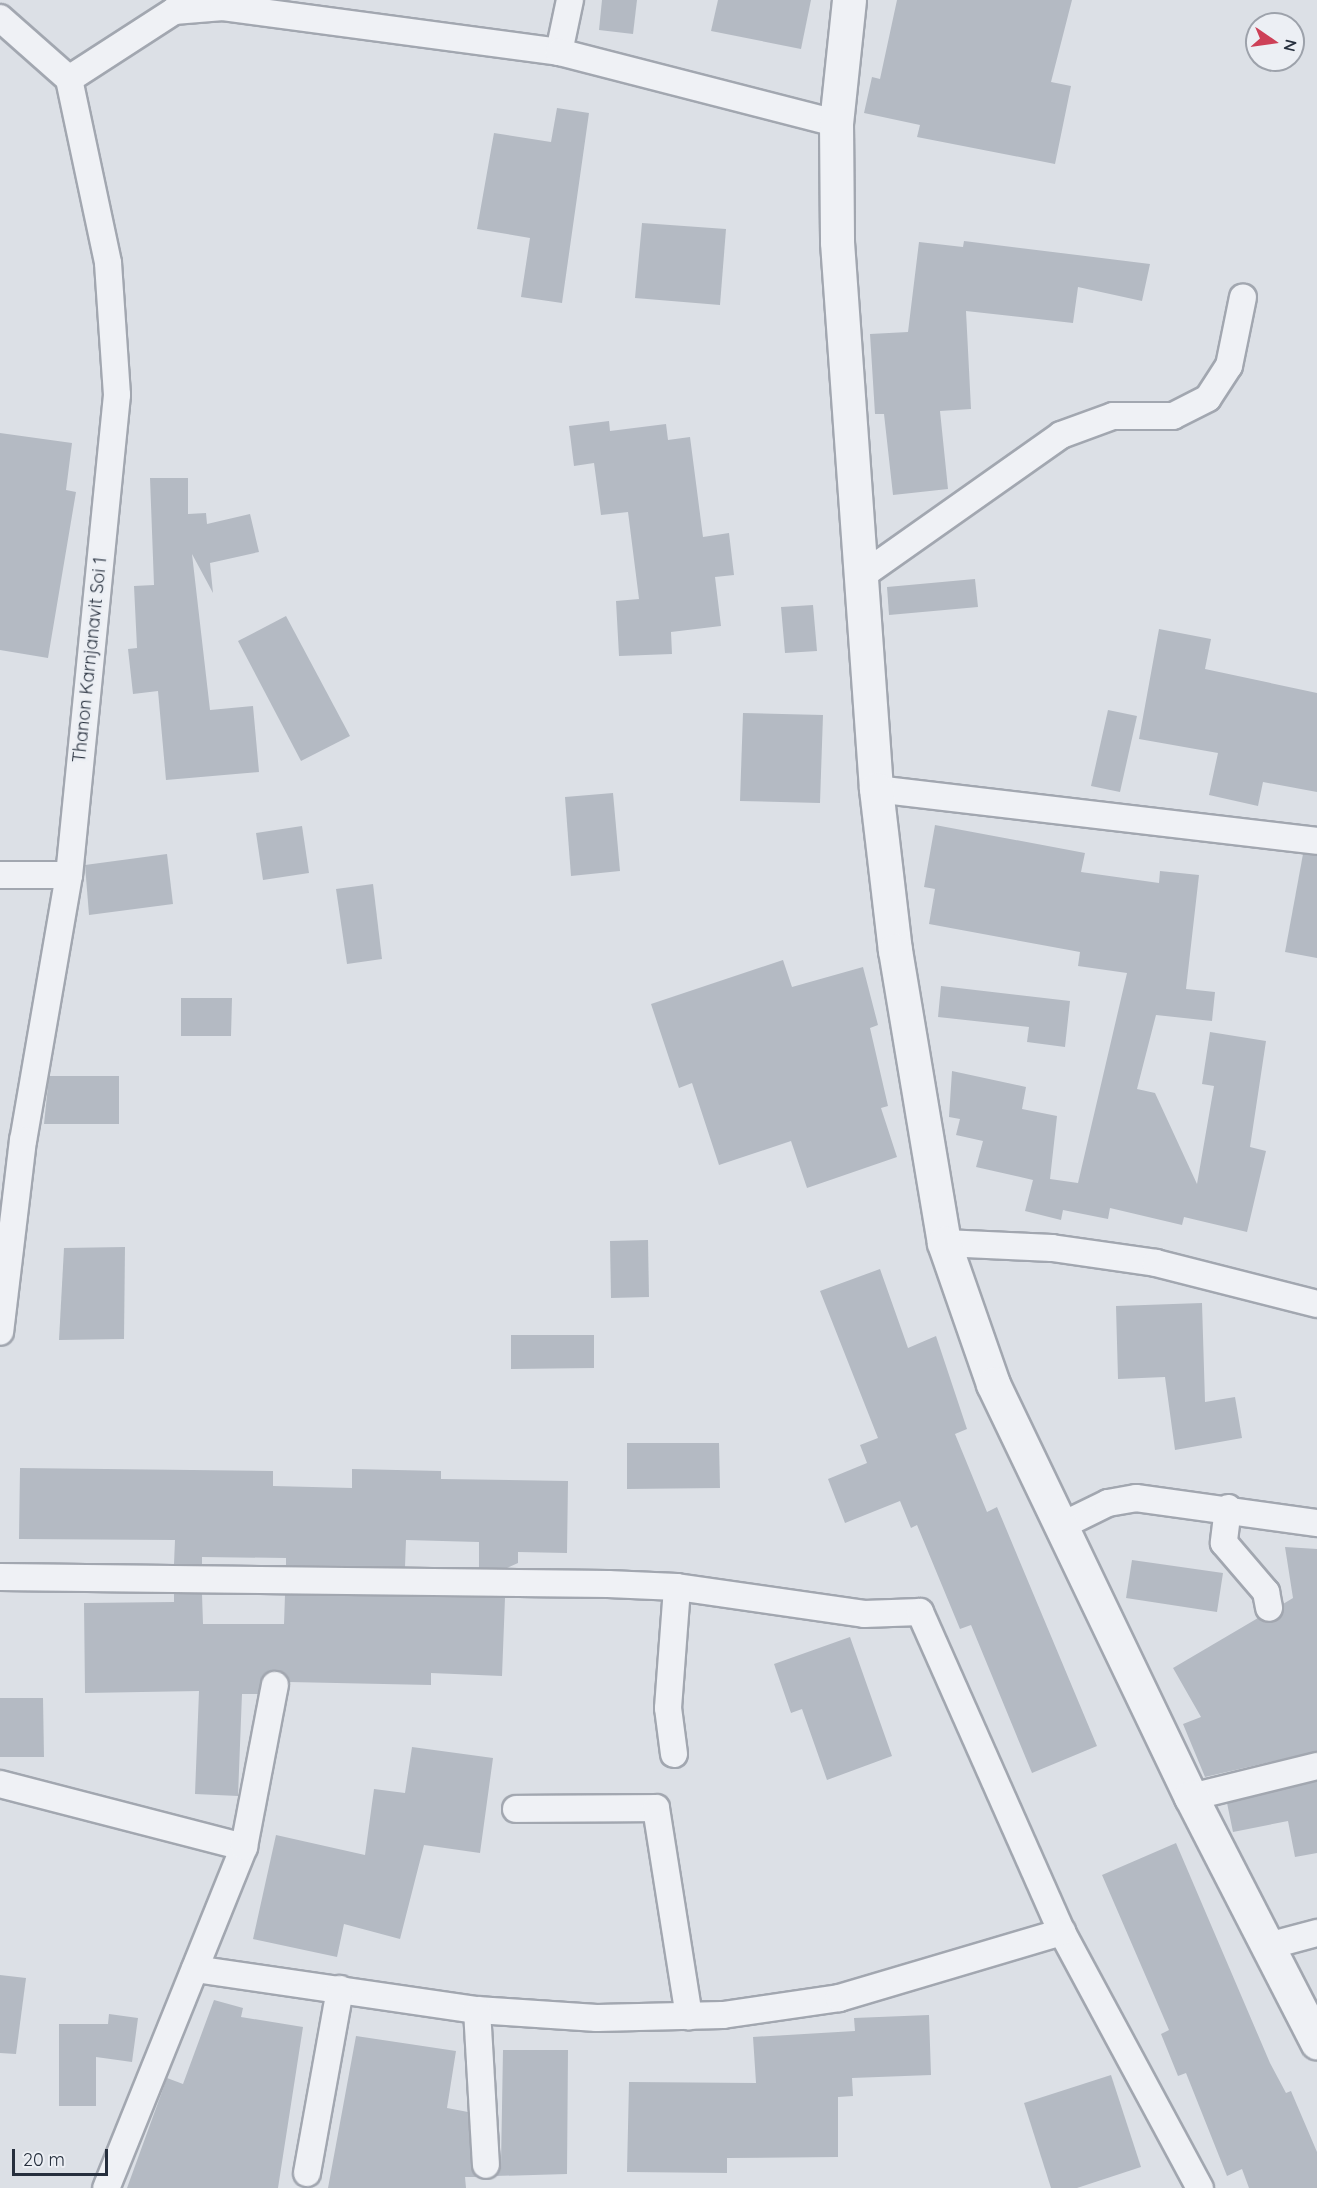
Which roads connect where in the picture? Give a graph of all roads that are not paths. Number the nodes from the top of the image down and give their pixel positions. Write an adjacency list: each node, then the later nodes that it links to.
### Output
1 (570, 0): 4 (street)
2 (849, 0): 6 (street)
3 (0, 18): 5 (street)
4 (559, 52): 5 (street); 6 (street)
5 (69, 80): 12 (street, Thanon Karnjanavit Soi 1)
6 (836, 123): 8 (street)
7 (1243, 297): 8 (street)
8 (860, 577): 9 (street)
9 (876, 789): 10 (street); 14 (street)
10 (1317, 841)
11 (0, 875): 12 (street)
12 (69, 875): 13 (street, Thanon Karnjanavit Soi 1)
13 (11, 1141): 16 (street, Thanon Karnjanavit Soi 1)
14 (944, 1243): 15 (street); 19 (street)
15 (1317, 1304)
16 (0, 1332)
17 (1228, 1508): 18 (street); 19 (street); 22 (street)
18 (1317, 1523)
19 (1061, 1526): 27 (street)
20 (0, 1576): 21 (street)
21 (677, 1587): 24 (street); 30 (street)
22 (1269, 1608)
23 (275, 1685): 29 (street)
24 (674, 1754)
25 (1317, 1766): 27 (street)
26 (0, 1784): 29 (street)
27 (1191, 1797): 32 (street)
28 (516, 1809): 36 (street)
29 (244, 1847): 33 (street)
30 (1062, 1932): 36 (street); 41 (street)
31 (1317, 1933): 32 (street)
32 (1268, 1946): 37 (street)
33 (195, 1969): 34 (street); 40 (street)
34 (340, 1989): 35 (street); 39 (street)
35 (477, 2010): 36 (street); 38 (street)
36 (689, 2016)
37 (1317, 2042)
38 (486, 2165)
39 (308, 2173)
40 (106, 2188)
41 (1200, 2188)

